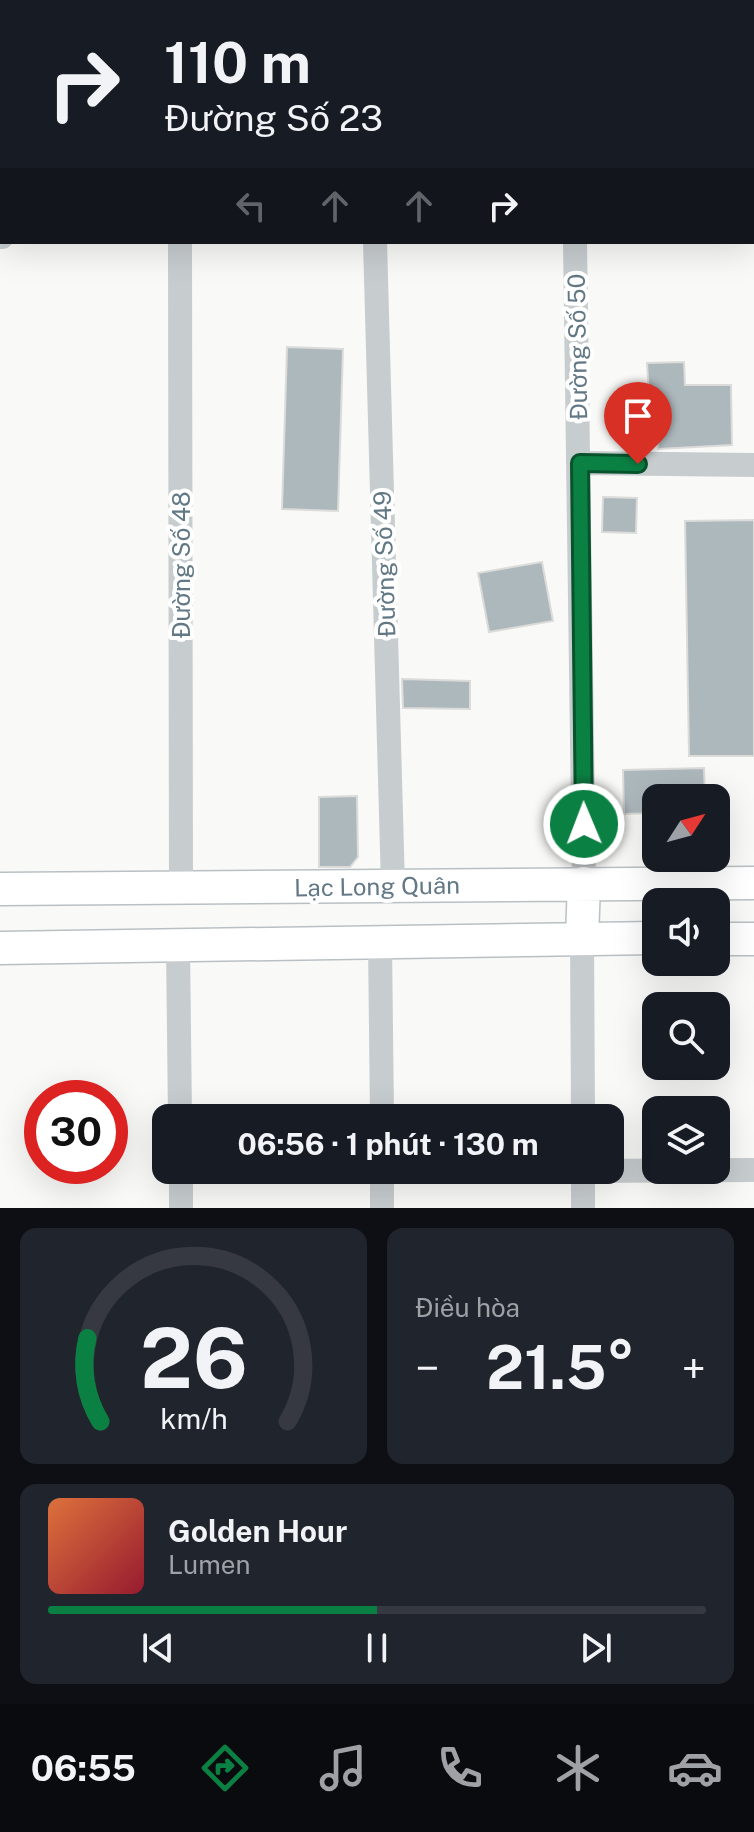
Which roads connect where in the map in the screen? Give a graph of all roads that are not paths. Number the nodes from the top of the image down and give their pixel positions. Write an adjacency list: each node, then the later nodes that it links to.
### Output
1 (180, 244): 9 (street, Đường Số 48)
2 (375, 244): 8 (street, Đường Số 49)
3 (575, 244): 4 (street, Đường Số 50)
4 (580, 463): 5 (street); 6 (street, Đường Số 50)
5 (754, 465)
6 (584, 883): 7 (main road, Lạc Long Quân); 8 (main road, Lạc Long Quân); 11 (main road)
7 (754, 883)
8 (393, 886): 9 (main road, Lạc Long Quân)
9 (181, 888): 10 (main road, Lạc Long Quân)
10 (0, 889)
11 (582, 938): 12 (main road); 15 (main road); 20 (street)
12 (642, 938)
13 (730, 939): 14 (main road)
14 (754, 939)
15 (380, 942): 16 (main road); 19 (street)
16 (178, 945): 17 (main road); 18 (street)
17 (0, 948)
18 (180, 1104)
19 (382, 1104)
20 (583, 1104)
21 (754, 1170): 22 (street)
22 (624, 1171)
23 (181, 1184): 26 (street)
24 (382, 1184): 27 (street)
25 (583, 1184): 28 (street)
26 (181, 1208)
27 (382, 1208)
28 (583, 1208)

